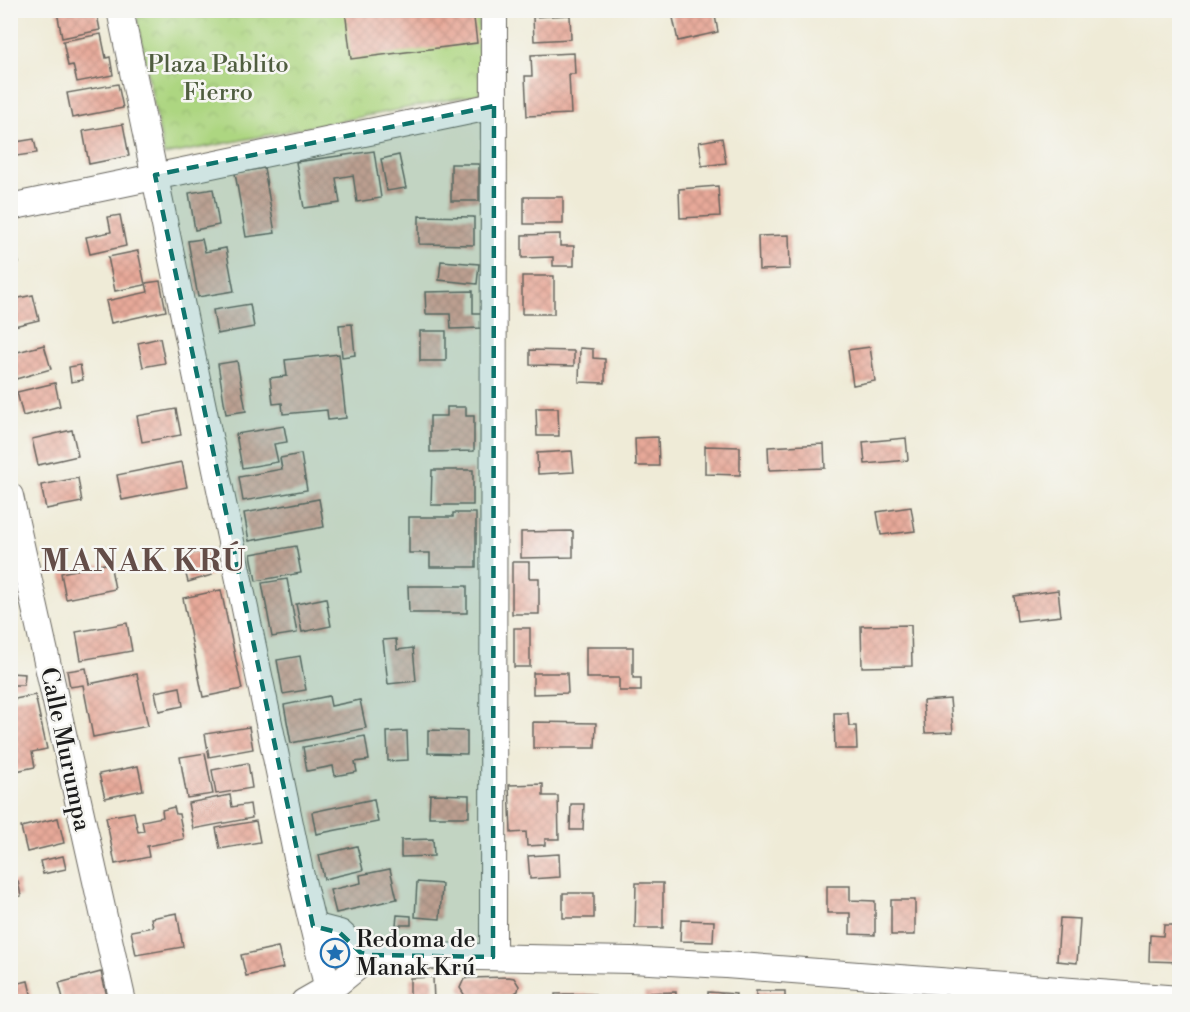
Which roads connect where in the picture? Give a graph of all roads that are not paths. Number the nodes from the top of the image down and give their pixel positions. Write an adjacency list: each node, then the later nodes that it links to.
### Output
1 (120, 10): 4 (street)
2 (494, 10): 3 (street)
3 (494, 106): 4 (street); 9 (street)
4 (155, 175): 5 (street); 7 (street)
5 (10, 207)
6 (10, 496): 12 (street, Calle Murumpa)
7 (313, 926): 8 (street); 10 (street)
8 (372, 955): 9 (street); 10 (street)
9 (493, 957): 11 (street)
10 (329, 995): 13 (street)
11 (1179, 999)
12 (123, 1002)
13 (303, 1002)

